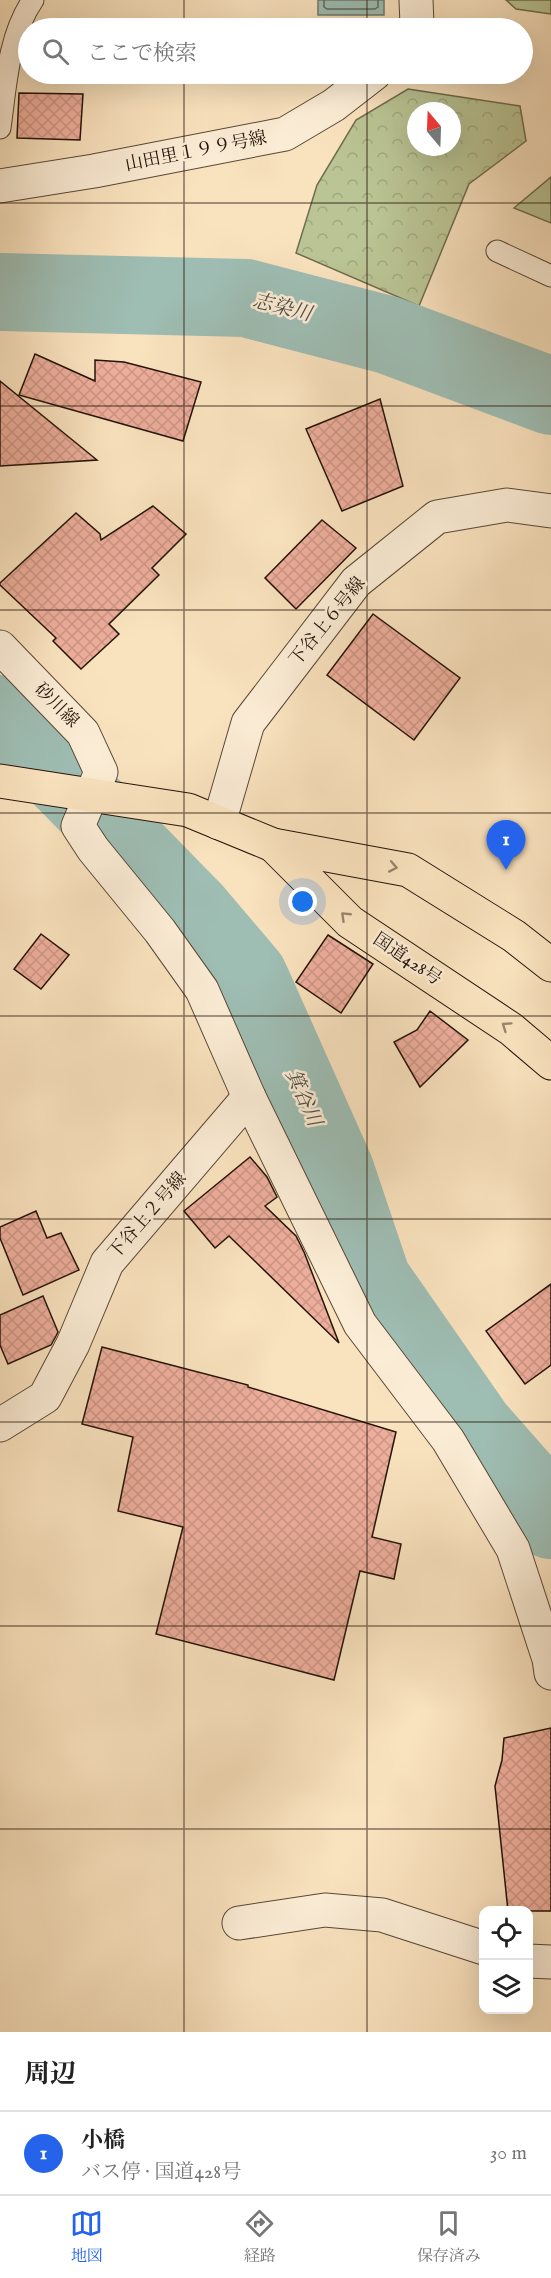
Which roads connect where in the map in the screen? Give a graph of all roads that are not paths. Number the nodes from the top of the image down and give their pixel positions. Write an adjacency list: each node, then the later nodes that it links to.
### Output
1 (33, 0): 3 (lane)
2 (416, 0): 4 (street)
3 (23, 18)
4 (417, 18)
5 (18, 33): 7 (lane)
6 (361, 84): 8 (street, 山田里１９９号線)
7 (0, 128)
8 (0, 186)
9 (497, 251): 10 (lane)
10 (551, 276)
11 (551, 511): 15 (street, 下谷上６号線)
12 (0, 647): 14 (street, 砂川線)
13 (15, 783): 14 (highway, 国道428号)
14 (104, 789): 15 (highway, 国道428号); 19 (street)
15 (219, 823): 16 (highway, 国道428号)
16 (273, 845): 17 (highway, 国道428号, one-way to 17); 18 (highway, 国道428号, one-way to 16)
17 (551, 965)
18 (551, 1063)
19 (249, 1097): 20 (street, 下谷上２号線); 21 (street)
20 (0, 1425)
21 (551, 1672)
22 (238, 1923): 23 (street)
23 (479, 1947)
24 (533, 1961): 25 (street)
25 (551, 1962)

